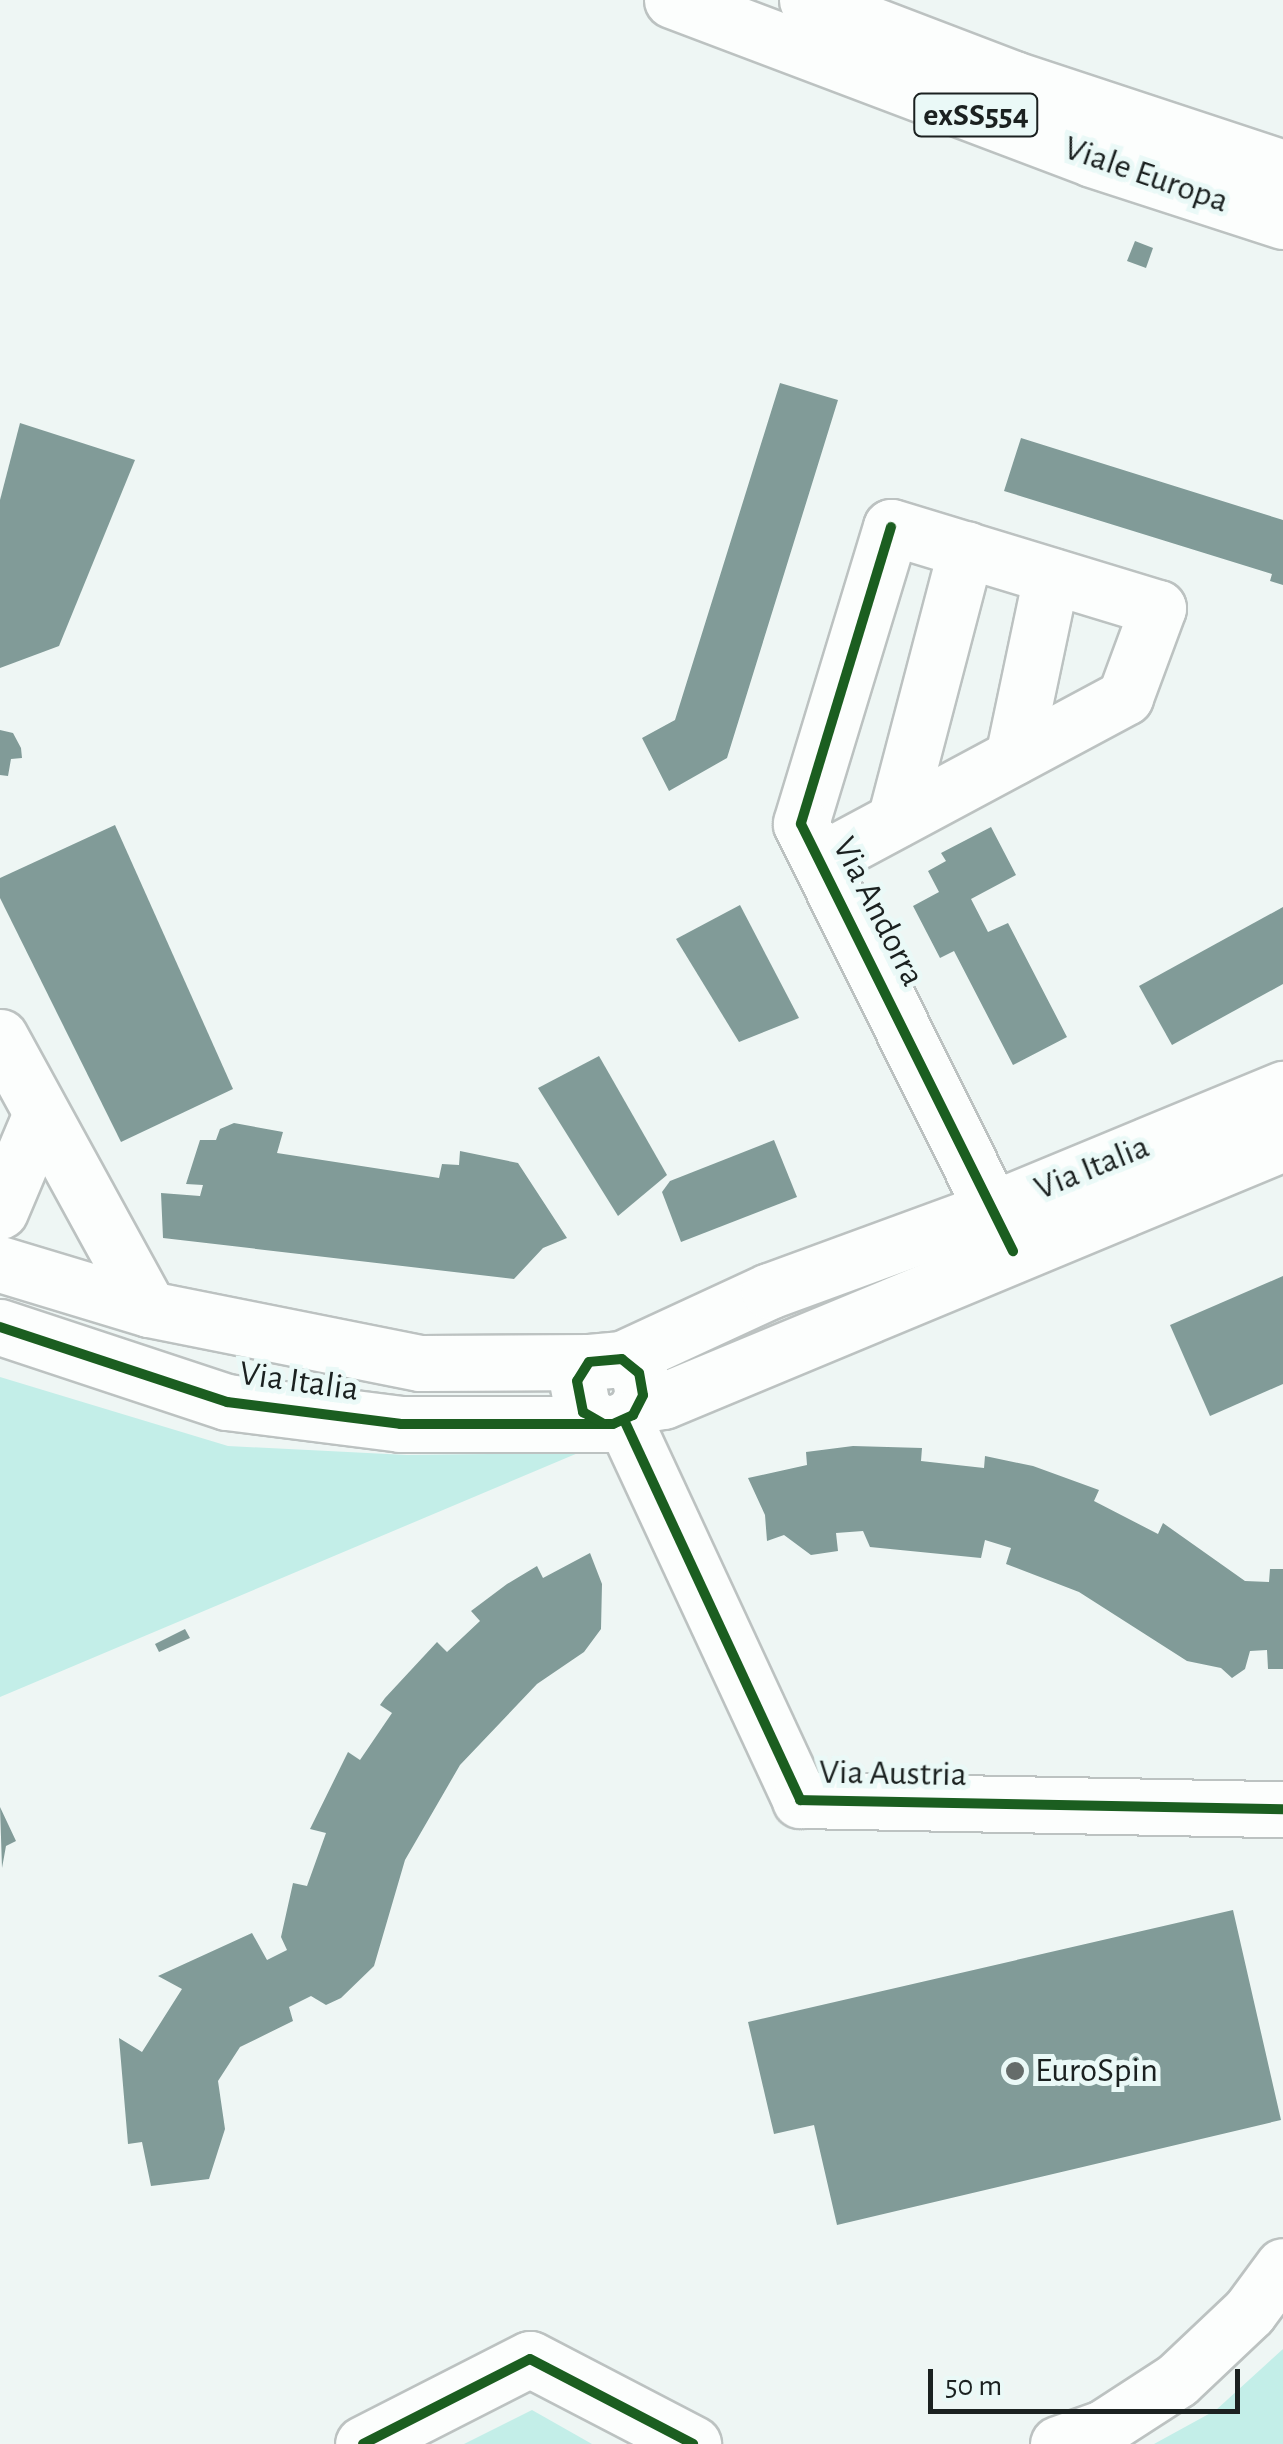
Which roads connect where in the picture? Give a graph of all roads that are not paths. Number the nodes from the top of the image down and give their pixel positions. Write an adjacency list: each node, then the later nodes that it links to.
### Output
1 (672, 0): 4 (street, Viale Europa / exSS554)
2 (807, 0): 3 (street, Viale Europa / exSS554)
3 (1283, 168)
4 (1283, 221)
5 (966, 549): 6 (street); 8 (street); 9 (street, Via Andorra)
6 (1051, 576): 7 (street); 7 (street)
7 (1013, 757): 8 (street)
8 (895, 820): 9 (street)
9 (823, 859): 15 (street, Via Andorra)
10 (0, 1037): 12 (street)
11 (1283, 1089): 15 (street, Via Italia)
12 (41, 1114): 14 (street); 17 (street)
13 (1283, 1143): 15 (street, Via Italia)
14 (0, 1211)
15 (1003, 1230): 19 (street, Via Italia)
16 (0, 1264): 17 (street, Via Italia)
17 (149, 1309): 19 (street, Via Italia)
18 (0, 1327): 19 (street, Via Italia)
19 (615, 1394): 20 (street, Via Austria)
20 (1283, 1809)
21 (1283, 2266): 24 (street)
22 (363, 2444): 23 (street)
23 (693, 2444)
24 (1058, 2444)

